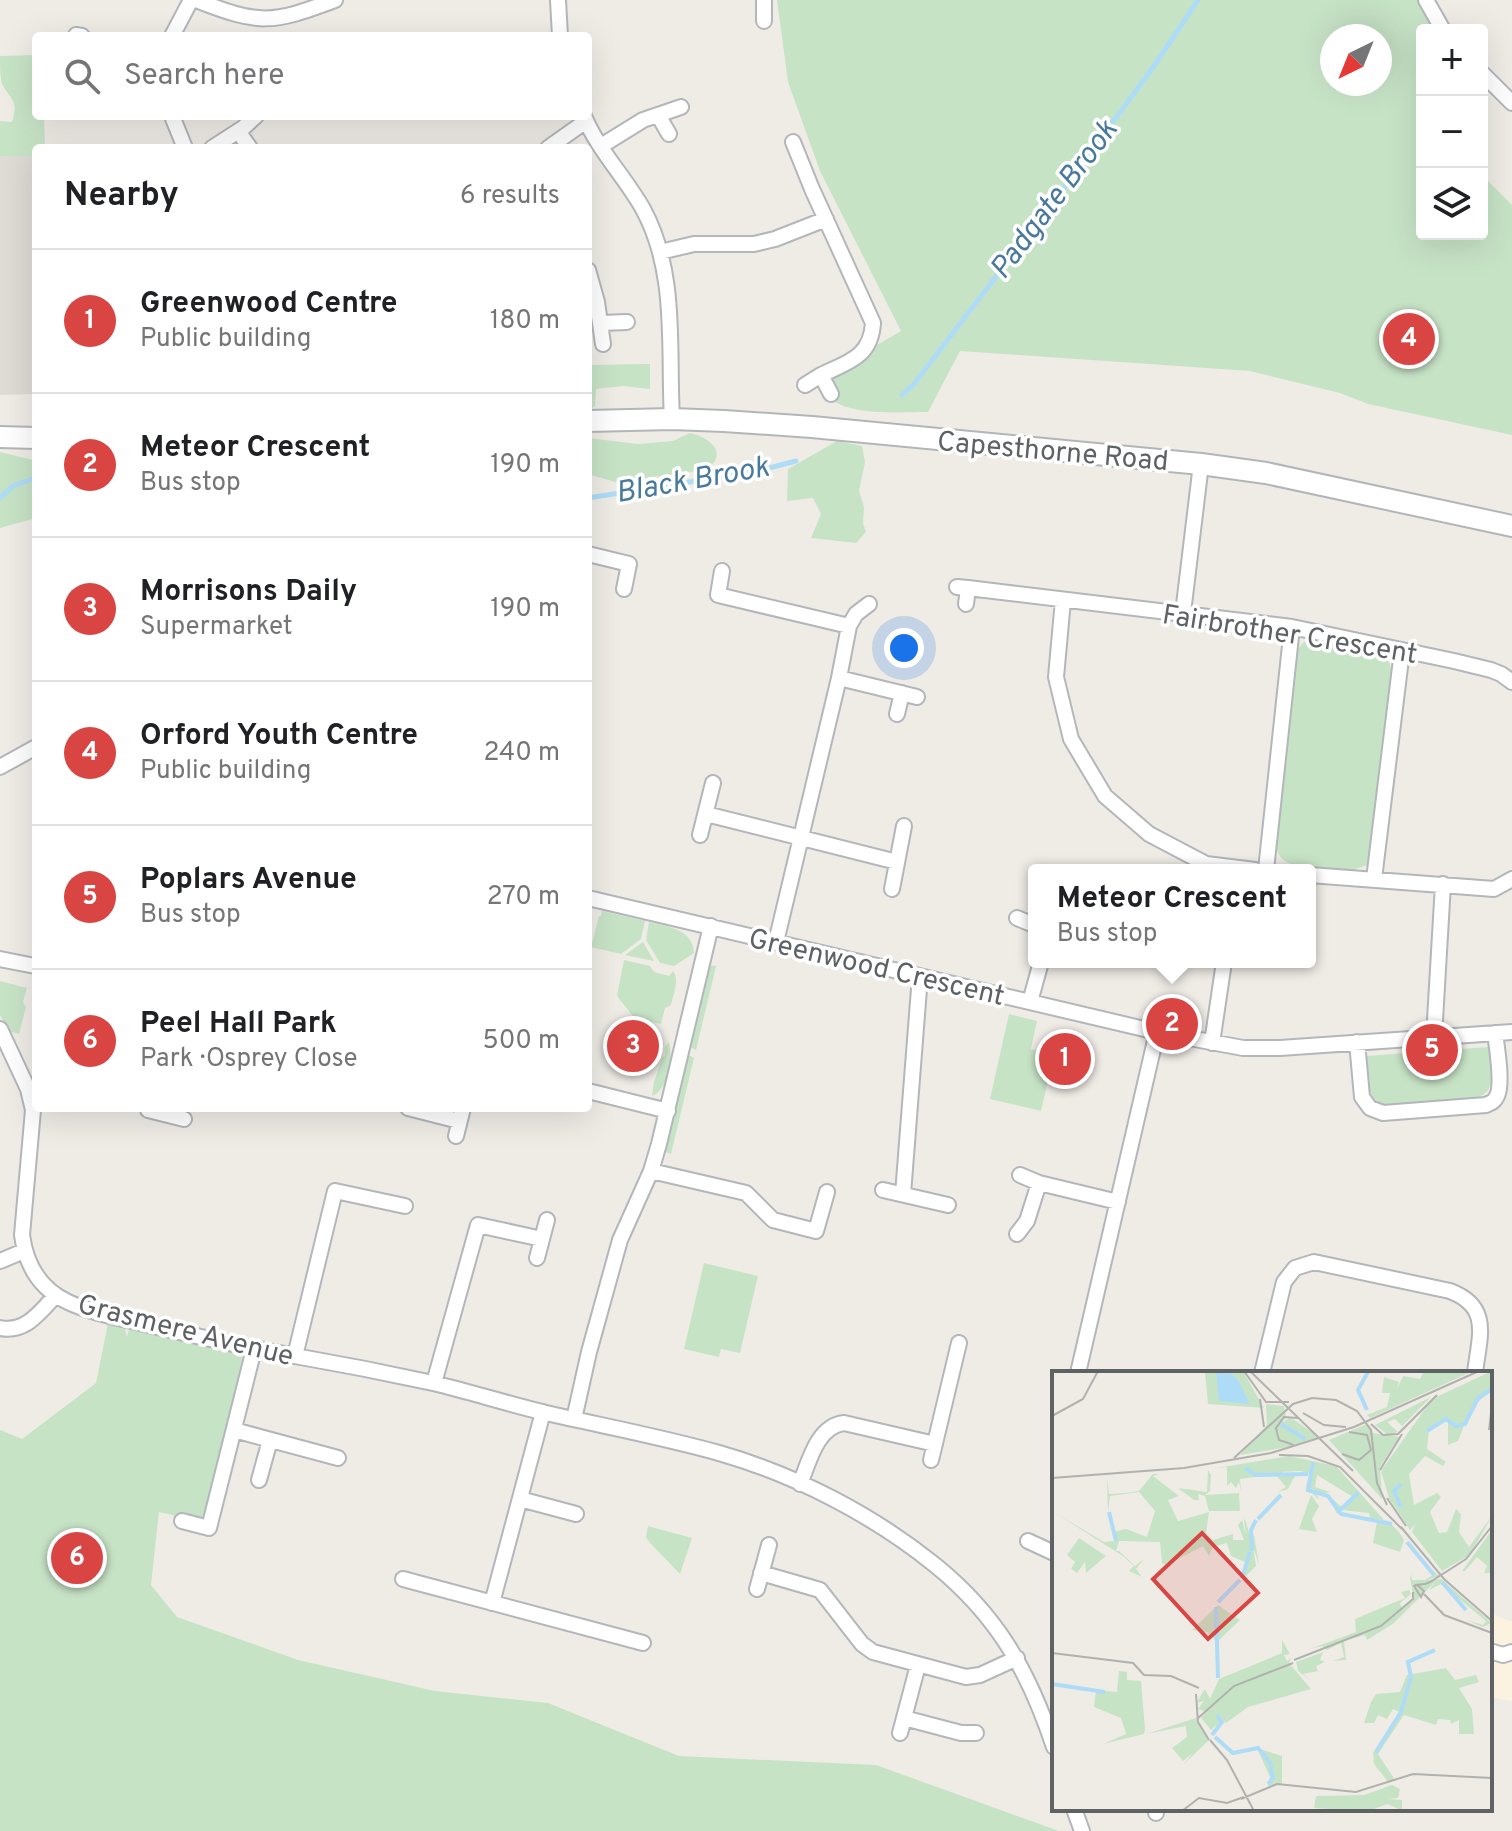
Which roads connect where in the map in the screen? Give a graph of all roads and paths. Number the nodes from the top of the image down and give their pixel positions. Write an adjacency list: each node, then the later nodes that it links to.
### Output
1 (194, 0): 2 (street); 8 (street)
2 (335, 0)
3 (558, 0): 9 (street)
4 (764, 0): 6 (street)
5 (1426, 0): 7 (street)
6 (764, 21)
7 (1440, 24)
8 (174, 32)
9 (560, 32)
10 (1488, 79): 11 (street)
11 (1512, 103)
12 (681, 107): 13 (street)
13 (658, 115): 19 (street); 25 (street)
14 (174, 120): 21 (street)
15 (251, 120): 18 (street)
16 (584, 120): 24 (street)
17 (586, 120): 25 (street)
18 (238, 131): 22 (street); 23 (street)
19 (669, 134)
20 (793, 142): 26 (street)
21 (183, 144)
22 (218, 144)
23 (247, 144)
24 (553, 144)
25 (601, 146): 27 (street)
26 (826, 219): 27 (street); 32 (street)
27 (660, 252): 35 (street)
28 (592, 286): 30 (street)
29 (627, 322): 30 (street)
30 (601, 323): 31 (street)
31 (603, 344)
32 (821, 375): 33 (street); 34 (street)
33 (805, 385)
34 (831, 394)
35 (672, 419): 36 (street, Capesthorne Road); 39 (street, Capesthorne Road)
36 (592, 421)
37 (0, 437): 38 (street)
38 (32, 438)
39 (1201, 464): 40 (street, Capesthorne Road); 47 (street)
40 (1512, 526)
41 (592, 555): 43 (street)
42 (722, 571): 48 (street)
43 (624, 589)
44 (1063, 600): 46 (street, Fairbrother Crescent); 47 (street, Fairbrother Crescent); 62 (street)
45 (869, 604): 48 (street)
46 (966, 604)
47 (1183, 613): 49 (street, Fairbrother Crescent)
48 (849, 626): 51 (street)
49 (1292, 627): 50 (street, Fairbrother Crescent); 63 (street)
50 (1402, 651): 52 (street, Fairbrother Crescent); 65 (street)
51 (839, 678): 53 (street); 60 (street)
52 (1512, 682)
53 (897, 714)
54 (32, 751): 55 (street)
55 (0, 767)
56 (713, 783): 57 (street)
57 (706, 814): 59 (street); 60 (street)
58 (904, 826): 61 (street)
59 (700, 835)
60 (800, 838): 61 (street); 73 (street)
61 (897, 862): 68 (street)
62 (1206, 864)
63 (1267, 864)
64 (1316, 875): 65 (street)
65 (1374, 879): 67 (street)
66 (1512, 879): 67 (street)
67 (1443, 884): 84 (street)
68 (892, 889)
69 (592, 899): 72 (street, Greenwood Crescent)
70 (1017, 918): 71 (street)
71 (1028, 923)
72 (711, 926): 73 (street, Greenwood Crescent); 90 (street)
73 (776, 942): 78 (street, Greenwood Crescent)
74 (0, 959): 75 (street)
75 (32, 965)
76 (1039, 968): 79 (street)
77 (1223, 968): 86 (street)
78 (920, 976): 79 (street, Greenwood Crescent); 100 (street)
79 (1030, 1002): 81 (street, Greenwood Crescent)
80 (0, 1029): 87 (street)
81 (1157, 1032): 86 (street, Greenwood Crescent); 102 (street)
82 (1512, 1032): 83 (street, Greenwood Crescent)
83 (1495, 1033): 84 (street, Greenwood Crescent); 85 (street)
84 (1434, 1037): 85 (street, Greenwood Crescent)
85 (1357, 1042): 86 (street, Greenwood Crescent)
86 (1212, 1043)
87 (4, 1050): 88 (street)
88 (32, 1088)
89 (592, 1092): 90 (street)
90 (668, 1111): 96 (street)
91 (33, 1112): 108 (street)
92 (157, 1112): 94 (street)
93 (423, 1112): 95 (street)
94 (184, 1119)
95 (460, 1122)
96 (651, 1171): 101 (street); 121 (street)
97 (1020, 1175): 98 (street)
98 (1039, 1183): 102 (street); 106 (street)
99 (883, 1190): 100 (street)
100 (903, 1194): 103 (street)
101 (830, 1202)
102 (1118, 1202): 116 (street)
103 (948, 1205)
104 (405, 1206): 115 (street)
105 (547, 1220): 107 (street)
106 (1017, 1234)
107 (542, 1239): 109 (street); 119 (street)
108 (24, 1251): 110 (street); 111 (street, Grasmere Avenue)
109 (537, 1258)
110 (0, 1261)
111 (56, 1295): 112 (street); 114 (street, Grasmere Avenue)
112 (0, 1328)
113 (959, 1343): 124 (street)
114 (254, 1349): 115 (street, Grasmere Avenue); 122 (street)
115 (295, 1356): 119 (street, Grasmere Avenue)
116 (1078, 1371)
117 (1262, 1371): 118 (street)
118 (1475, 1371)
119 (434, 1383): 120 (street, Grasmere Avenue)
120 (543, 1412): 121 (street, Grasmere Avenue); 129 (street)
121 (574, 1419): 128 (street, Grasmere Avenue)
122 (234, 1430): 123 (street); 131 (street)
123 (270, 1440): 125 (street); 127 (street)
124 (935, 1444): 126 (street); 128 (street)
125 (338, 1458)
126 (931, 1460)
127 (259, 1480)
128 (800, 1484): 142 (street, Grasmere Avenue)
129 (520, 1499): 130 (street); 138 (street)
130 (576, 1514)
131 (182, 1521)
132 (1028, 1541): 134 (street)
133 (769, 1545): 135 (street)
134 (1052, 1552)
135 (761, 1573): 137 (street); 143 (street)
136 (403, 1579): 138 (street)
137 (757, 1589)
138 (492, 1603): 139 (street)
139 (643, 1643)
140 (1492, 1652): 141 (street)
141 (1512, 1652)
142 (1017, 1658): 143 (street); 144 (street, Grasmere Avenue)
143 (918, 1665): 145 (street)
144 (1052, 1731)
145 (976, 1733)
146 (1075, 1811): 147 (street)
147 (1082, 1831)

